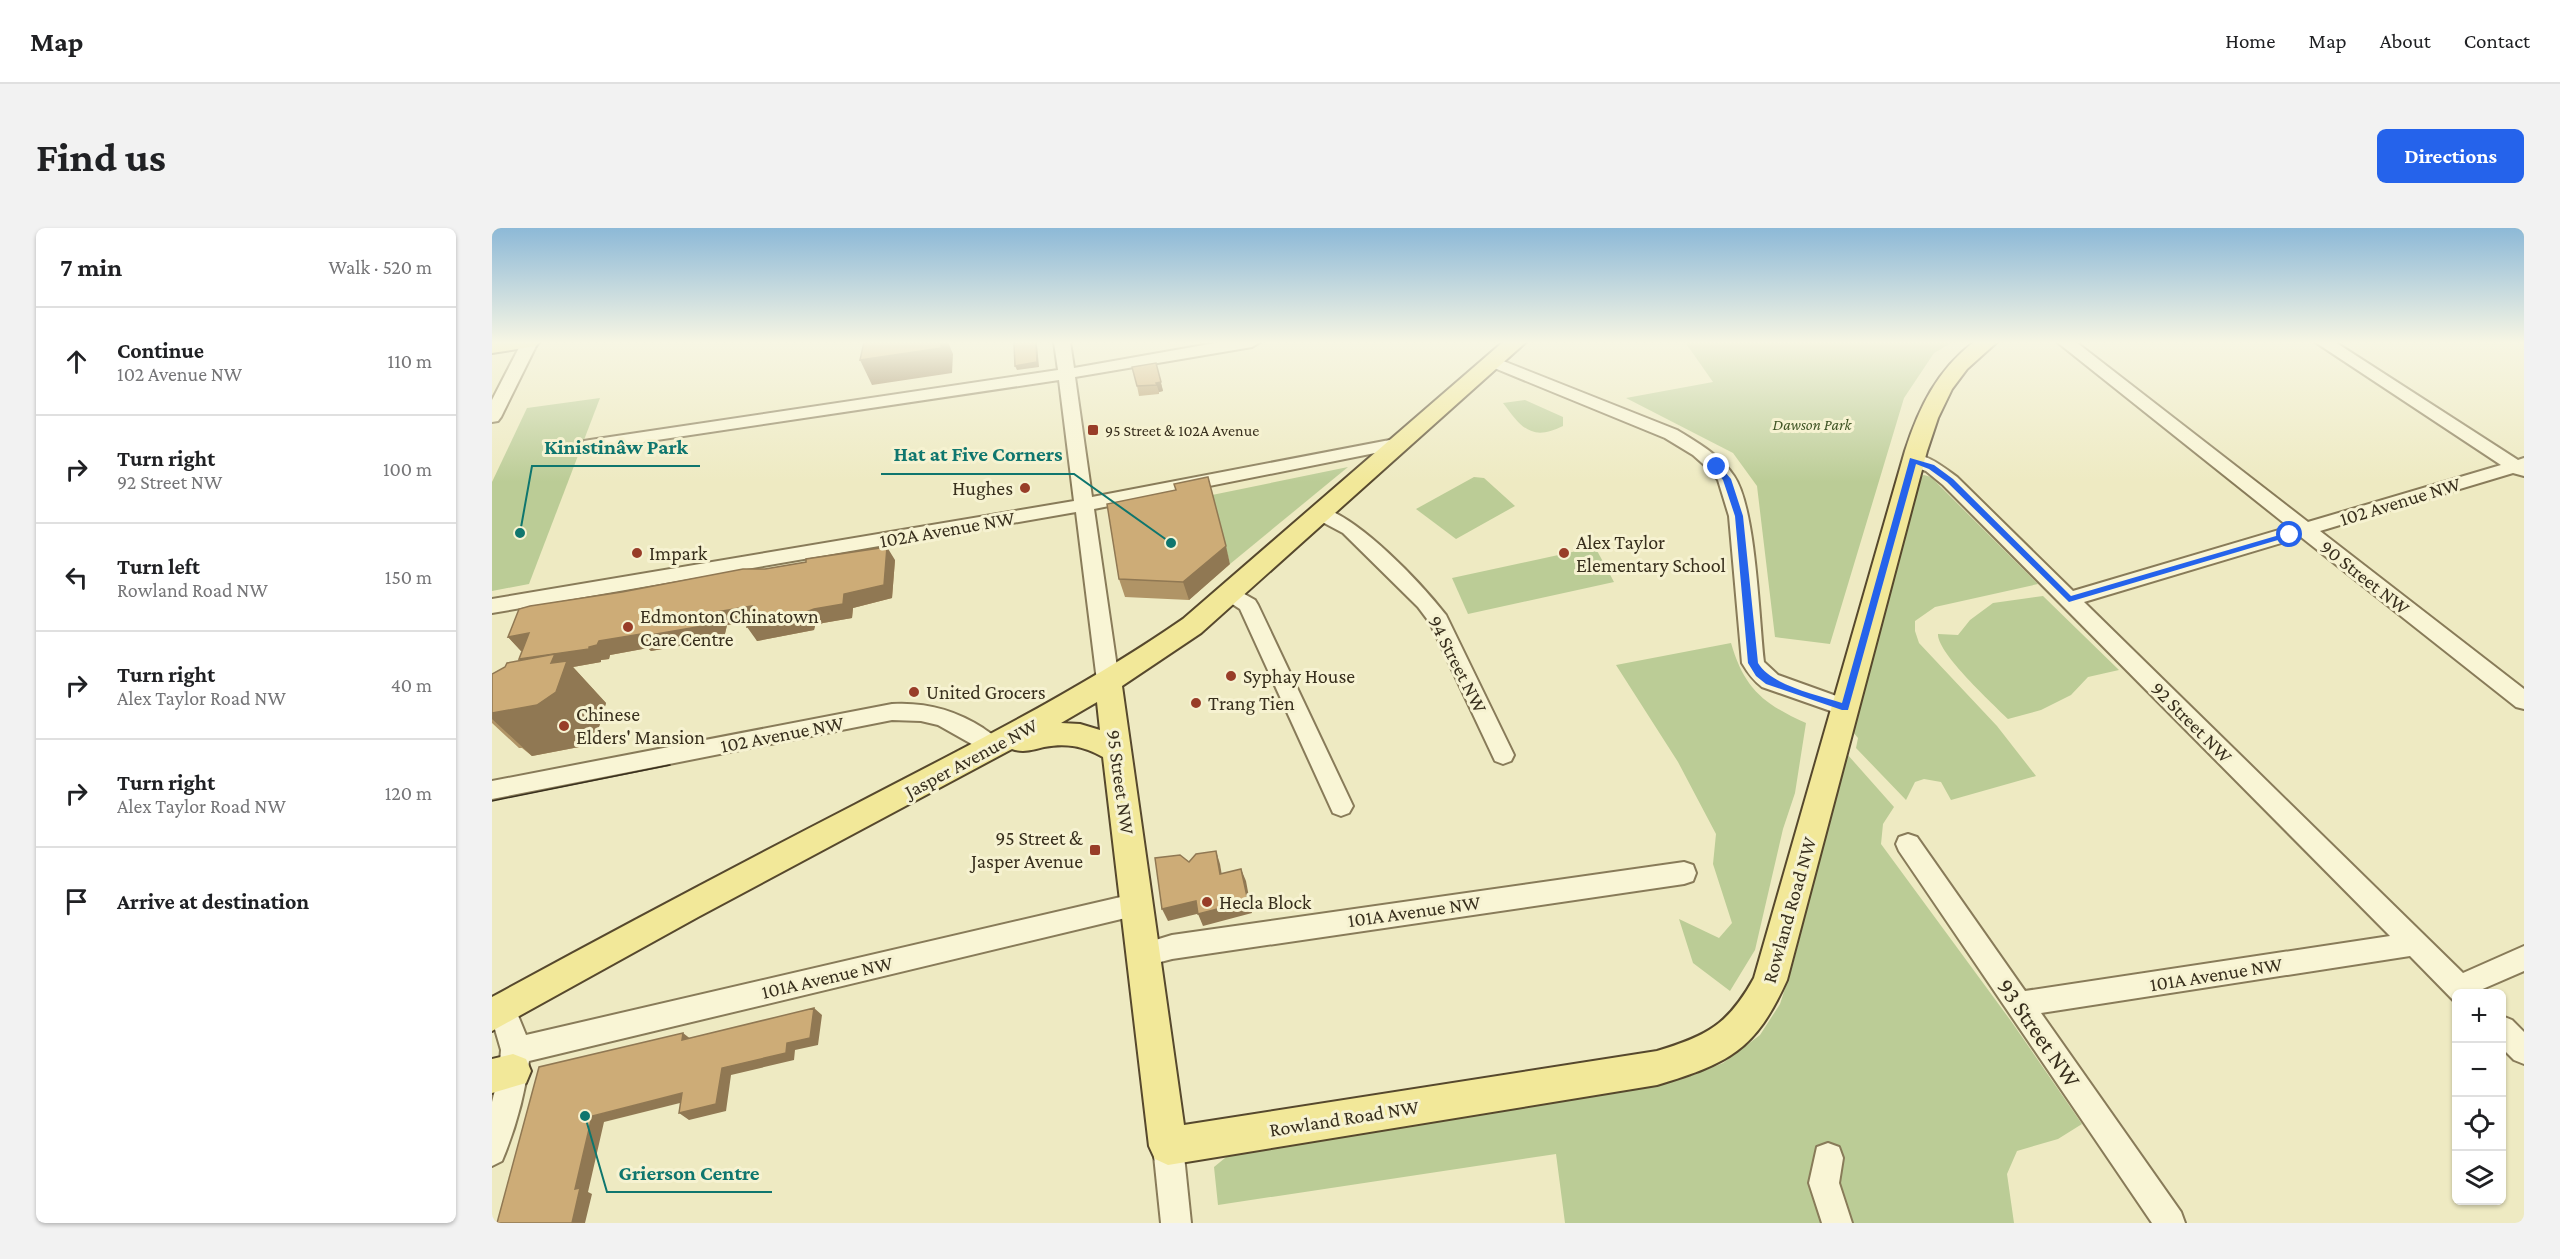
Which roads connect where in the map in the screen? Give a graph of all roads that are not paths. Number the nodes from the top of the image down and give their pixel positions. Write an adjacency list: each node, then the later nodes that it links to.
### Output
1 (506, 388): 9 (street)
2 (967, 388): 11 (street)
3 (1068, 388): 14 (street, 95 Street NW)
4 (1463, 388): 10 (main road, Jasper Avenue NW)
5 (1559, 388): 22 (street)
6 (1940, 388): 12 (main road, Rowland Road NW)
7 (2125, 388): 16 (street, 90 Street NW)
8 (2397, 388): 13 (street)
9 (492, 417)
10 (1400, 443): 14 (street, 102A Avenue NW); 15 (main road, Jasper Avenue NW)
11 (590, 445)
12 (1913, 460): 18 (street, 92 Street NW); 22 (main road, Rowland Road NW)
13 (2521, 467): 16 (street, 102 Avenue NW)
14 (1084, 505): 19 (street, 102A Avenue NW); 20 (street, 95 Street NW)
15 (1320, 513): 17 (main road, Jasper Avenue NW); 25 (street, 94 Street NW)
16 (2306, 530): 18 (street, 102 Avenue NW); 21 (street, 90 Street NW)
17 (1230, 593): 20 (main road, Jasper Avenue NW); 27 (street)
18 (2069, 599): 31 (street, 92 Street NW)
19 (492, 606)
20 (1108, 681): 23 (main road, Jasper Avenue NW); 24 (main road, 95 Street NW)
21 (2524, 701)
22 (1845, 708): 41 (main road, Rowland Road NW)
23 (993, 747): 24 (main road); 26 (street, 102 Avenue NW); 37 (main road, Jasper Avenue NW)
24 (1117, 751): 30 (main road, 95 Street NW)
25 (1503, 755)
26 (492, 790)
27 (1341, 806)
28 (1908, 844): 36 (street, 93 Street NW)
29 (1684, 873): 32 (street, 101A Avenue NW)
30 (1138, 904): 32 (main road, 95 Street NW); 40 (street, 101A Avenue NW)
31 (2414, 944): 34 (street, 92 Street NW); 36 (street, 101A Avenue NW)
32 (1144, 954): 41 (main road, 95 Street NW)
33 (2524, 958): 35 (street)
34 (2461, 989)
35 (2464, 989)
36 (2019, 1004): 46 (street, 93 Street NW)
37 (497, 1012): 40 (street)
38 (2506, 1033): 39 (street)
39 (2524, 1051)
40 (507, 1066): 42 (street)
41 (1168, 1146): 44 (street, 95 Street NW)
42 (492, 1151)
43 (1828, 1158): 45 (street)
44 (1176, 1223)
45 (1837, 1223)
46 (2170, 1223)

